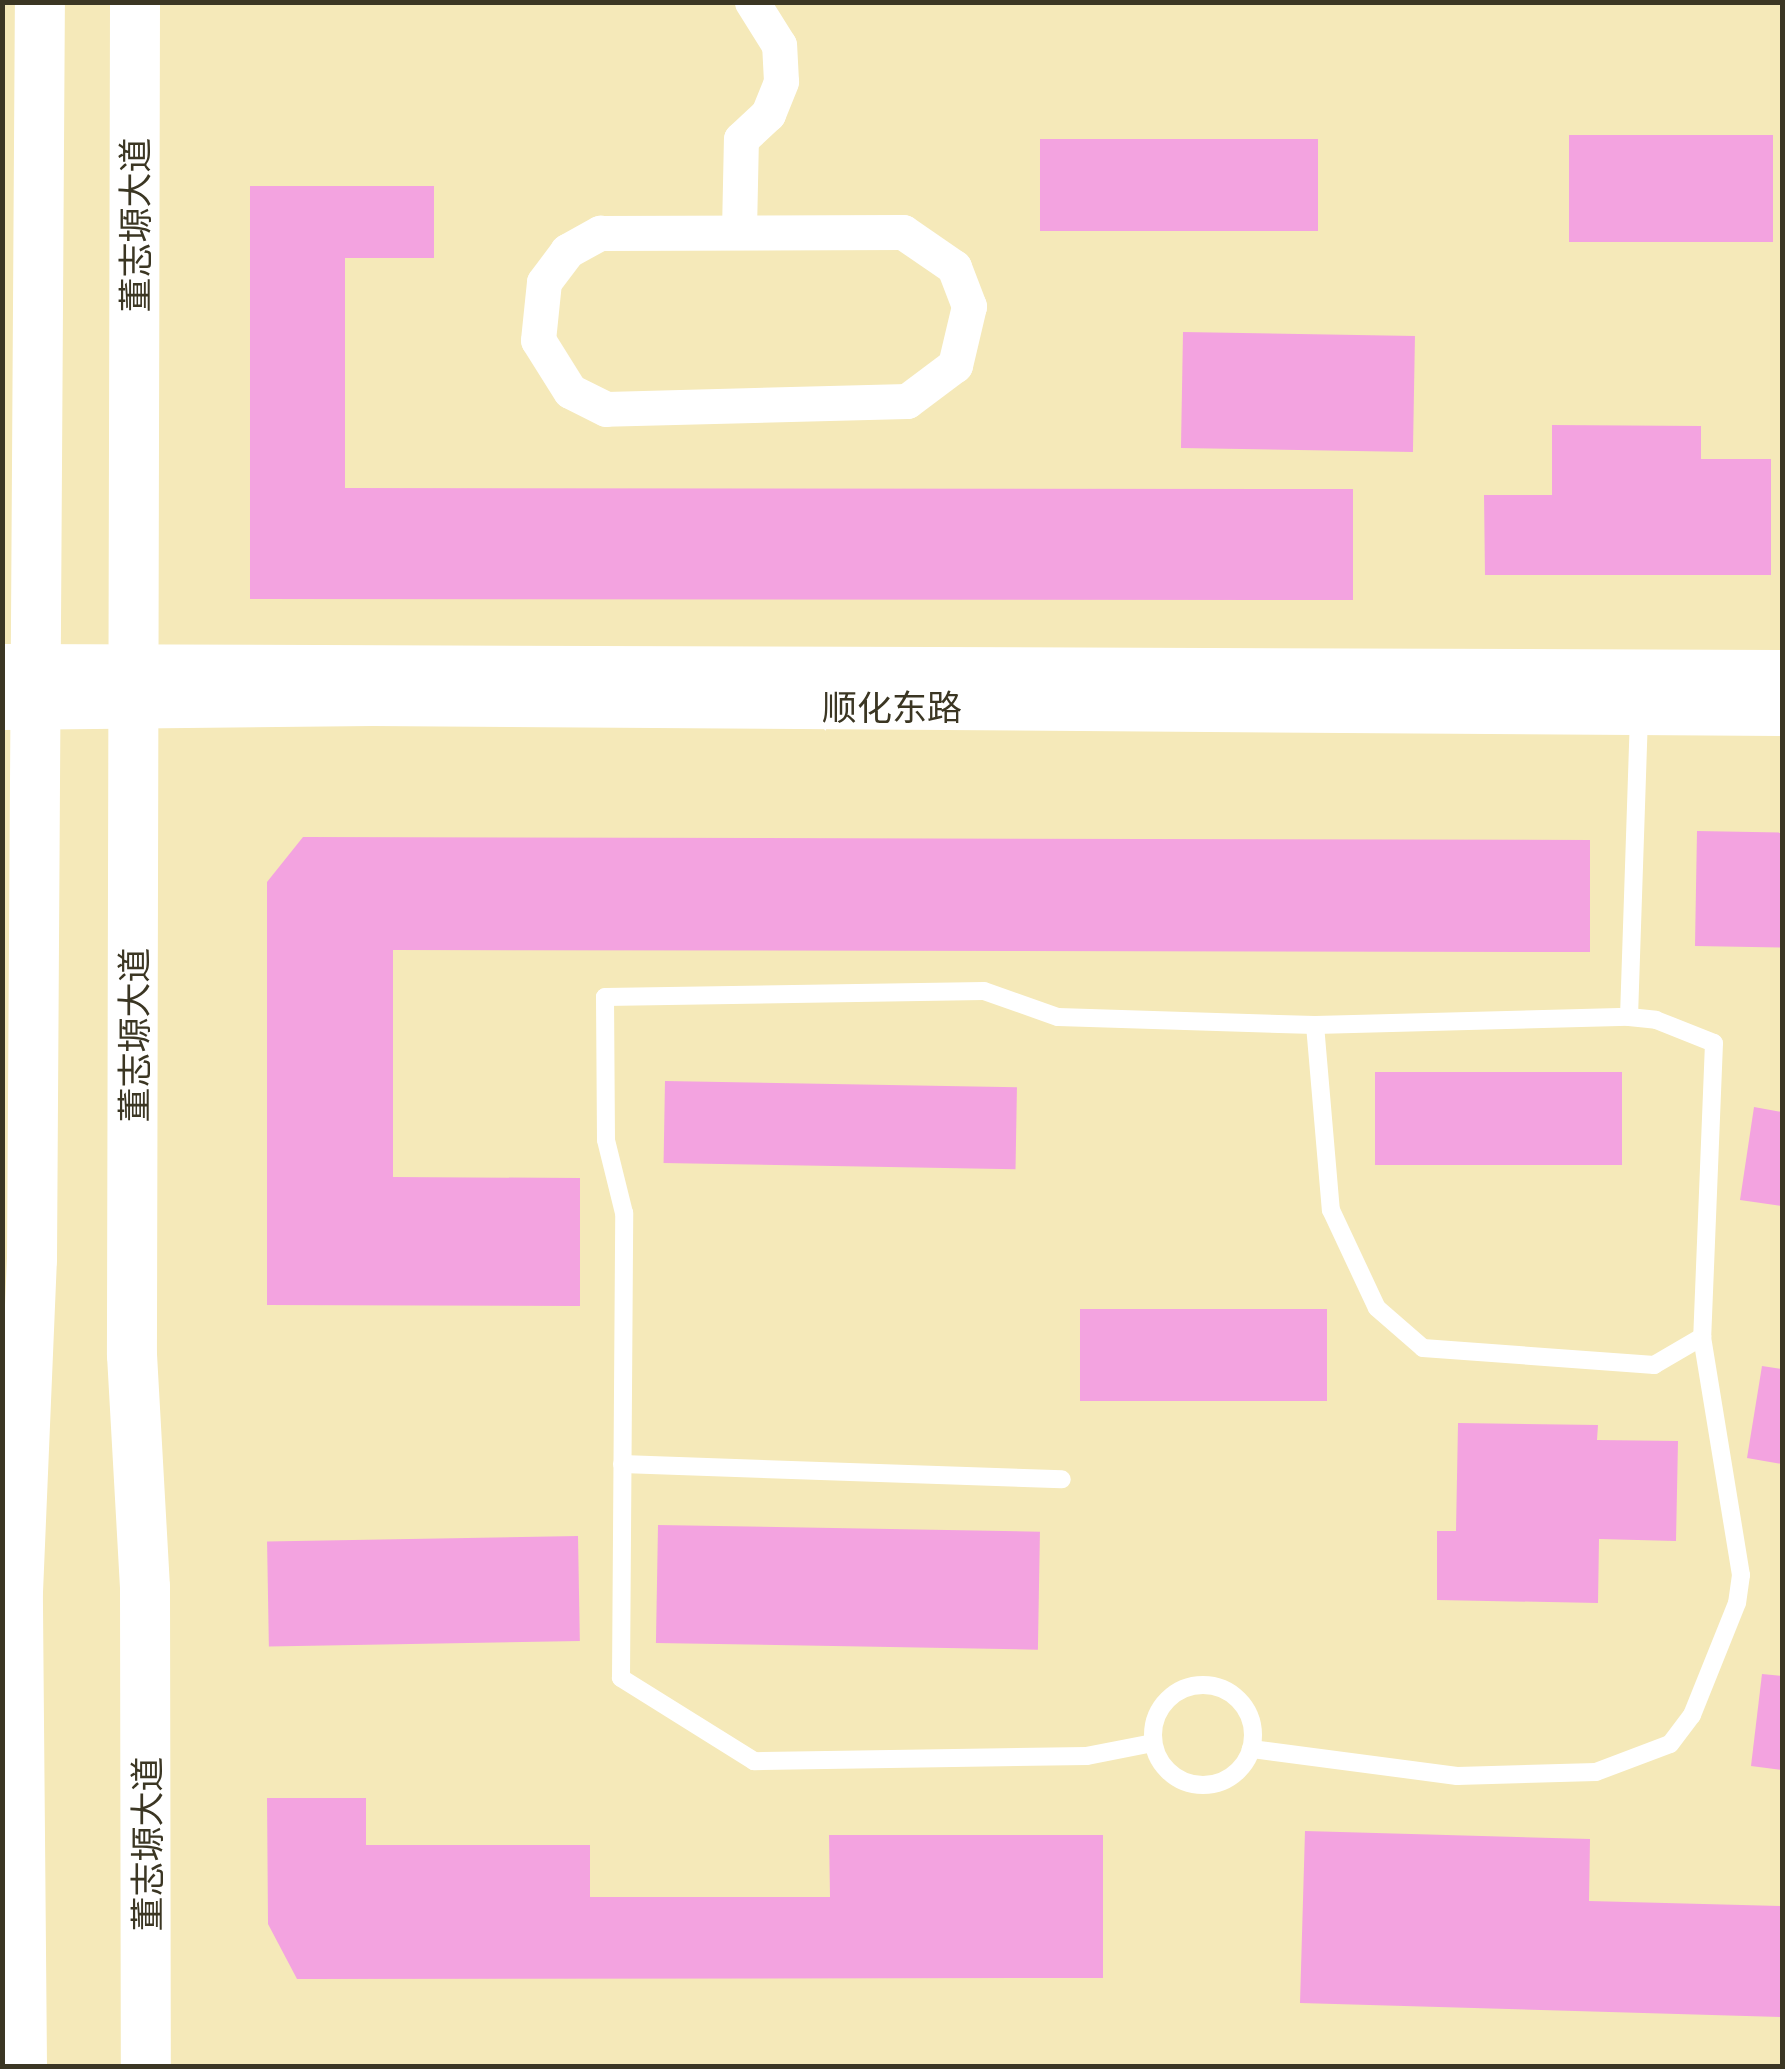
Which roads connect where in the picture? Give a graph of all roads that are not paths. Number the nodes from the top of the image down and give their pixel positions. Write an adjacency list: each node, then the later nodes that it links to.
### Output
1 (40, 2): 7 (main road)
2 (136, 2): 6 (main road, 董志塬大道)
3 (752, 2): 4 (street)
4 (739, 231): 4 (street)
5 (1782, 672): 6 (street, 顺化东路)
6 (133, 685): 7 (street, 顺化东路); 8 (street, 顺化东路); 18 (main road, 董志塬大道)
7 (20, 686): 17 (main road)
8 (1639, 712): 9 (street, 顺化东路); 10 (lane)
9 (1782, 713)
10 (1629, 1018): 11 (lane); 12 (lane)
11 (1315, 1025): 12 (lane); 13 (lane)
12 (1702, 1336): 16 (lane)
13 (622, 1464): 14 (lane); 15 (lane)
14 (1062, 1479)
15 (1154, 1743): 16 (lane); 16 (lane)
16 (1252, 1750)
17 (22, 2066)
18 (146, 2066)

